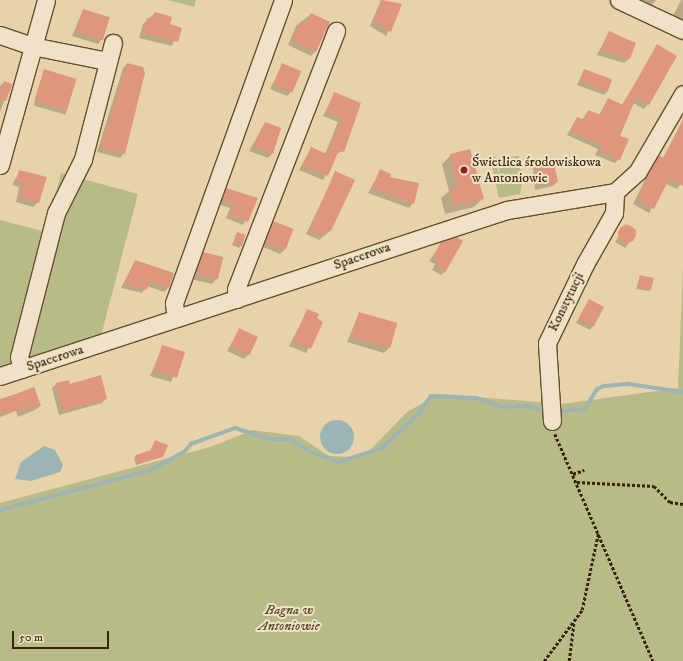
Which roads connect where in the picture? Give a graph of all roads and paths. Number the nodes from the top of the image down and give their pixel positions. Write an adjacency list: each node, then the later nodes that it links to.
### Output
1 (46, 0): 8 (street)
2 (283, 0): 14 (street)
3 (619, 0): 4 (street)
4 (683, 30)
5 (336, 31): 13 (street)
6 (0, 35): 8 (street)
7 (113, 43): 9 (street)
8 (32, 46): 9 (street); 11 (street)
9 (107, 61): 15 (street)
10 (683, 94): 12 (street)
11 (0, 165)
12 (615, 192): 13 (street, Spacerowa); 17 (street, Konstytucji)
13 (237, 298): 14 (street, Spacerowa)
14 (176, 318): 15 (street, Spacerowa)
15 (22, 369): 16 (street, Spacerowa)
16 (0, 376)
17 (552, 421): 19 (path)
18 (584, 470): 19 (path)
19 (573, 474): 20 (path)
20 (576, 482): 21 (path); 22 (path)
21 (683, 504)
22 (598, 533): 23 (path); 26 (path)
23 (574, 621): 24 (path); 25 (path)
24 (544, 661)
25 (568, 661)
26 (653, 661)

